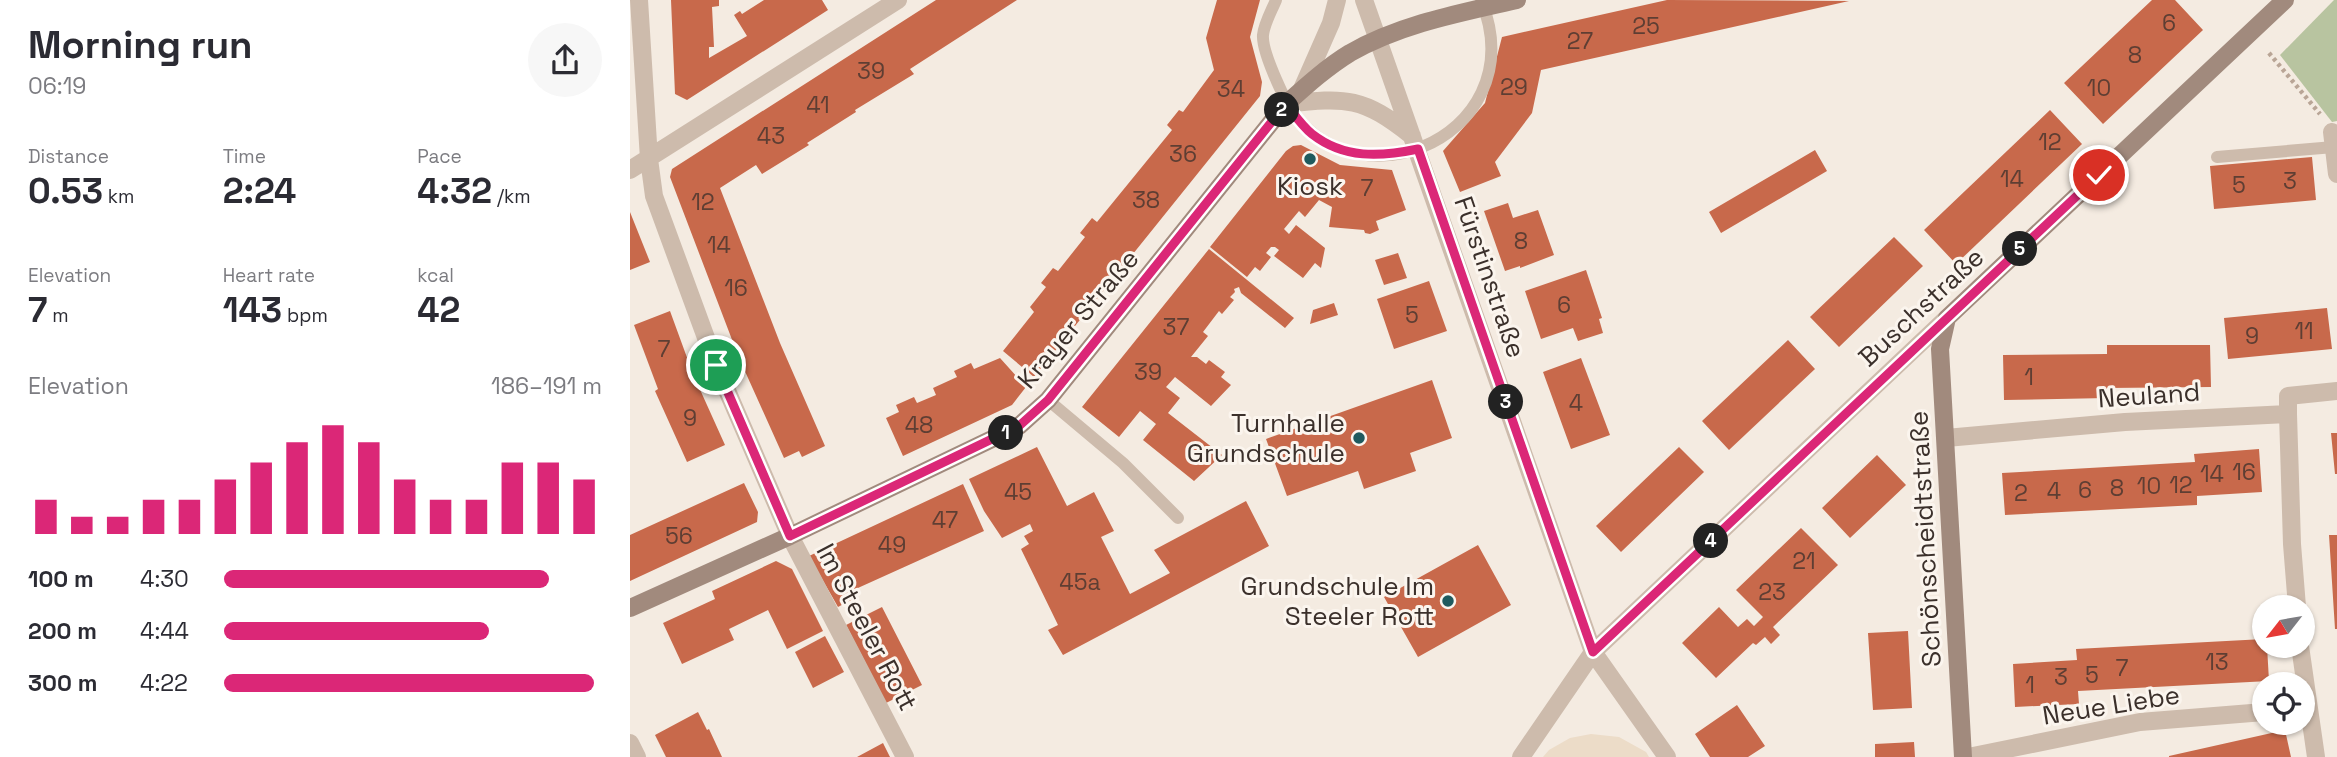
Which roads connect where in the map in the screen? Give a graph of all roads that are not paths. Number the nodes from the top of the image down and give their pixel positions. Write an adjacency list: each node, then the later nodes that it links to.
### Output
1 (639, 0): 15 (street, Im Steeler Rott)
2 (898, 0): 15 (street)
3 (1276, 0): 11 (lane)
4 (1337, 0): 10 (street)
5 (1364, 0): 9 (street, Fürstinstraße)
6 (1517, 0): 8 (main road, Krayer Straße)
7 (2285, 0): 18 (main road, Buschstraße)
8 (1482, 4): 9 (main road, Krayer Straße); 13 (lane)
9 (1379, 40): 10 (main road, Krayer Straße); 13 (street, Fürstinstraße)
10 (1302, 89): 11 (main road, Krayer Straße)
11 (1286, 104): 13 (street); 13 (lane); 20 (main road, Krayer Straße)
12 (2333, 139): 14 (lane); 17 (street)
13 (1415, 142): 27 (street, Fürstinstraße)
14 (2217, 157)
15 (649, 159): 16 (street); 24 (street, Im Steeler Rott)
16 (630, 170)
17 (2337, 174)
18 (1947, 318): 22 (main road, Schönscheidtstraße); 27 (street, Buschstraße)
19 (2337, 391): 21 (street)
20 (1048, 400): 23 (lane); 24 (main road, Krayer Straße)
21 (2288, 414): 22 (street, Neuland); 25 (street)
22 (1946, 438): 35 (main road, Schönscheidtstraße)
23 (1178, 518)
24 (790, 536): 26 (main road, Krayer Straße); 32 (street, Im Steeler Rott)
25 (2296, 595)
26 (630, 608)
27 (1593, 652): 33 (street, Buschstraße); 34 (street)
28 (2252, 713): 35 (street, Neue Liebe)
29 (2311, 735): 36 (street)
30 (630, 743): 31 (street)
31 (637, 757)
32 (905, 757)
33 (1521, 757)
34 (1667, 757)
35 (1966, 757)
36 (2316, 757)

